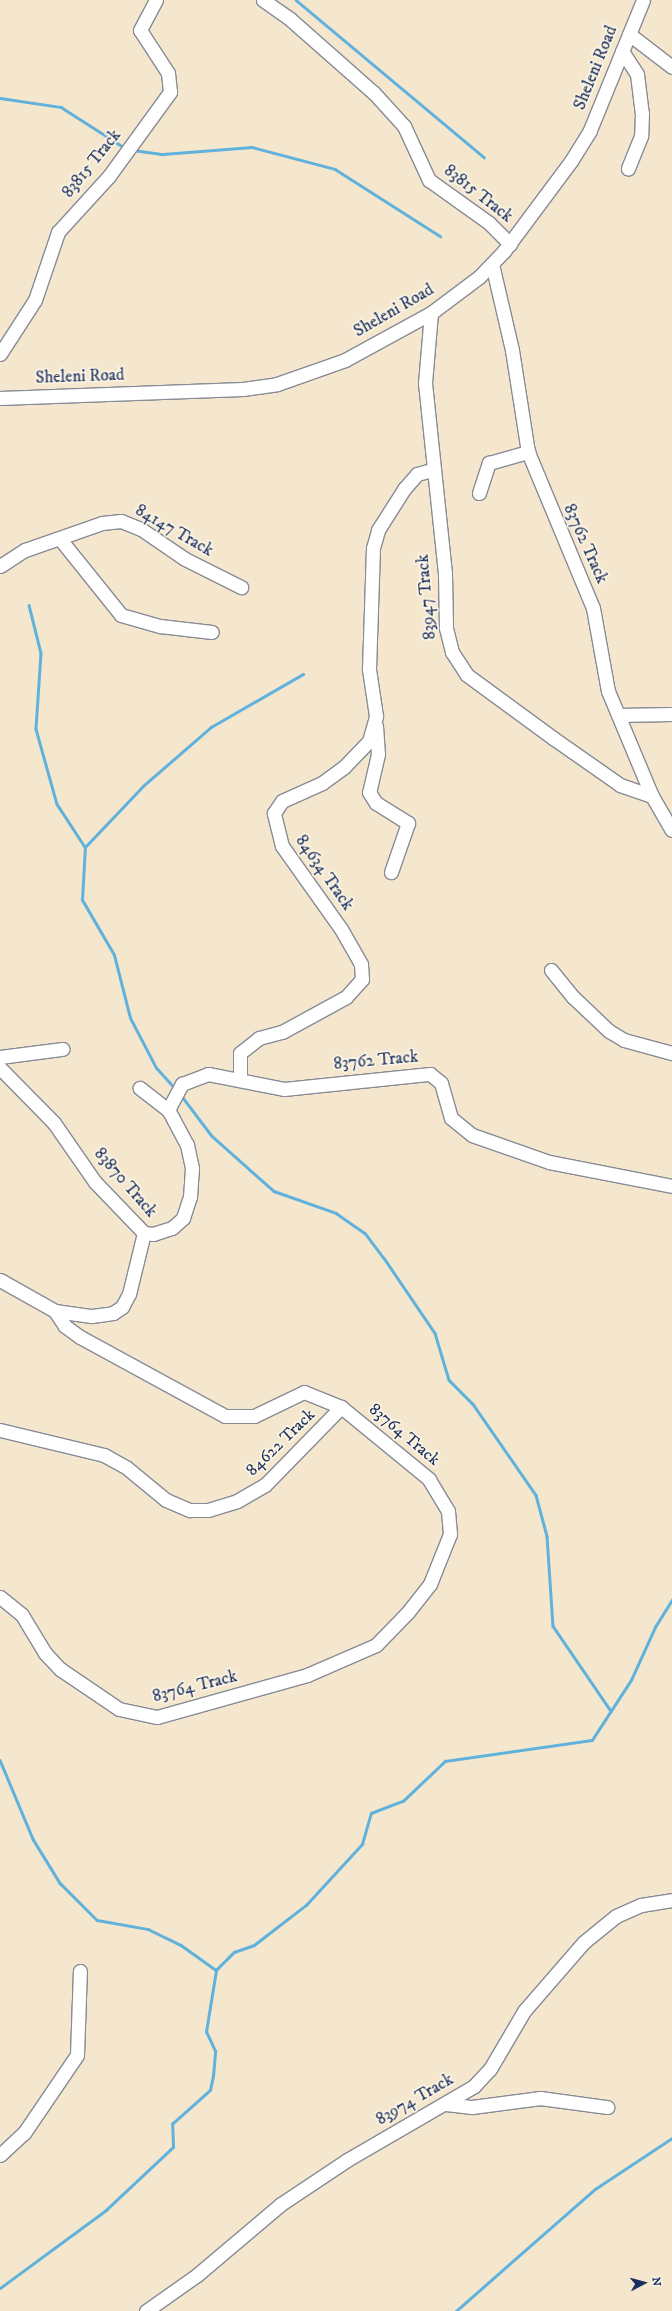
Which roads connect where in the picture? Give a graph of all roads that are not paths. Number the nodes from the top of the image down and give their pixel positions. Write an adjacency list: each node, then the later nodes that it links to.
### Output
1 (156, 0): 11 (street, 83815 Track)
2 (263, 0): 8 (street, 83815 Track)
3 (641, 1): 4 (street, Sheleni Road)
4 (629, 34): 5 (street, Sheleni Road); 6 (street)
5 (622, 51): 7 (street); 8 (street, Sheleni Road)
6 (672, 67)
7 (628, 168)
8 (510, 244): 9 (street, Sheleni Road)
9 (492, 264): 10 (street, Sheleni Road); 13 (street, 83762 Track)
10 (431, 313): 12 (street, Sheleni Road); 14 (street, 83947 Track)
11 (0, 354)
12 (0, 398)
13 (528, 452): 15 (street); 21 (street, 83762 Track)
14 (432, 470): 22 (street, 84634 Track); 23 (street, 83947 Track)
15 (478, 493)
16 (60, 539): 17 (street, 84147 Track); 18 (street, 84147 Track); 19 (street)
17 (0, 566)
18 (241, 587)
19 (212, 632)
20 (672, 714): 21 (street)
21 (618, 715): 23 (street, 83762 Track)
22 (375, 724): 25 (street); 31 (street, 84634 Track)
23 (652, 796): 24 (street, 83762 Track)
24 (672, 830)
25 (391, 872)
26 (551, 970): 28 (street)
27 (62, 1049): 29 (street)
28 (672, 1054)
29 (0, 1057)
30 (0, 1068): 35 (street, 83870 Track)
31 (240, 1080): 33 (street, 83762 Track); 34 (street, 83762 Track)
32 (140, 1088): 33 (street)
33 (168, 1110): 35 (street, 83870 Track)
34 (672, 1186)
35 (144, 1233): 37 (street)
36 (0, 1280): 37 (street)
37 (54, 1310): 38 (street, 83764 Track)
38 (341, 1407): 39 (street, 84622 Track); 40 (street, 83764 Track)
39 (0, 1430)
40 (0, 1597)
41 (672, 1900): 43 (street, 83974 Track)
42 (80, 1971): 45 (street)
43 (446, 2104): 44 (street); 46 (street, 83974 Track)
44 (607, 2107)
45 (0, 2155)
46 (146, 2311)

